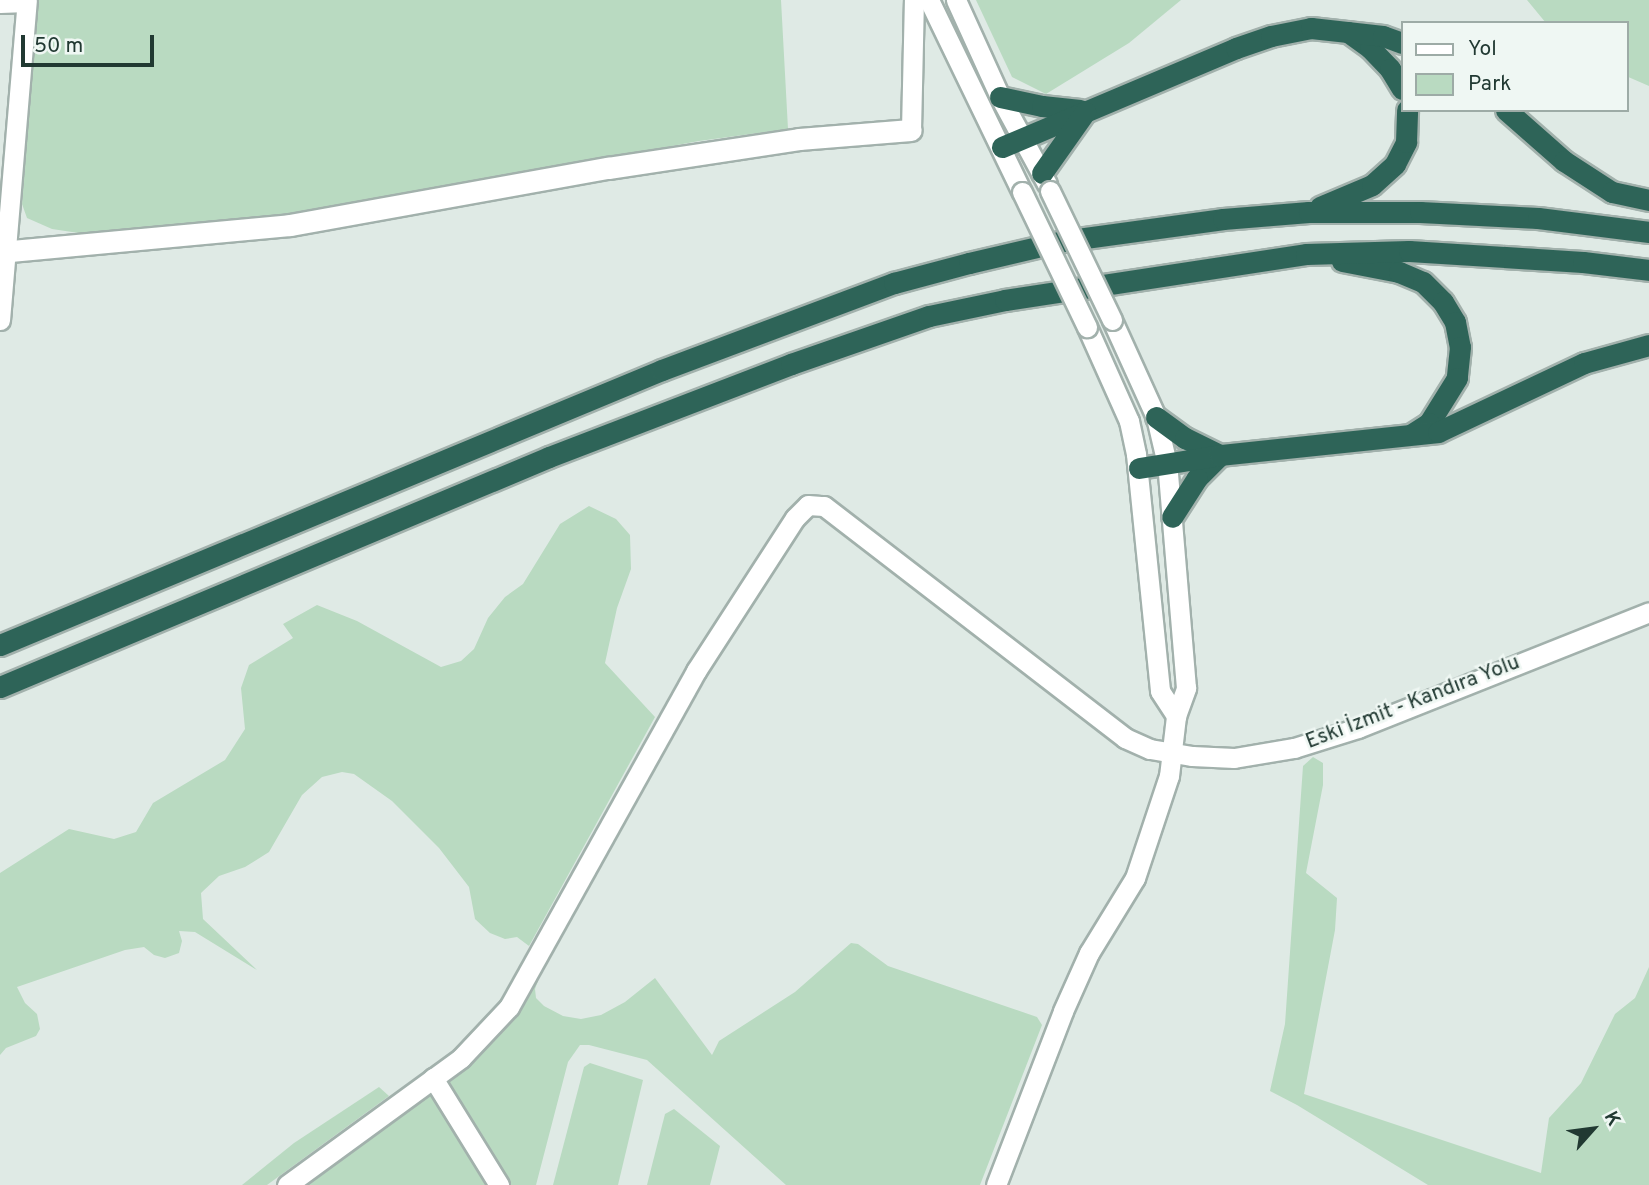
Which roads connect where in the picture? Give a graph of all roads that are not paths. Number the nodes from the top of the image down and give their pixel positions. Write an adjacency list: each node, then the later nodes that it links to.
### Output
1 (914, 0): 13 (street)
2 (929, 0): 15 (street)
3 (956, 0): 9 (street)
4 (27, 1): 5 (street); 20 (street)
5 (0, 3)
6 (1347, 31): 7 (highway); 8 (highway); 10 (highway)
7 (1400, 42)
8 (1400, 86)
9 (1000, 97): 10 (highway); 14 (street)
10 (1086, 110): 14 (highway); 16 (highway)
11 (1407, 112): 18 (highway)
12 (1508, 112): 17 (highway)
13 (911, 131): 20 (street)
14 (1023, 136): 15 (highway); 16 (street)
15 (1002, 147): 29 (street, bridge)
16 (1046, 182): 25 (street, bridge)
17 (1649, 200)
18 (1308, 212): 19 (highway); 32 (highway)
19 (1649, 232)
20 (4, 252): 23 (street)
21 (1306, 254): 22 (highway); 26 (highway); 33 (highway)
22 (1649, 271)
23 (0, 320)
24 (1649, 345): 26 (highway)
25 (1156, 417): 27 (highway); 28 (street)
26 (1408, 437): 27 (highway)
27 (1220, 455): 28 (highway); 30 (highway)
28 (1167, 464): 29 (highway); 30 (street)
29 (1139, 468): 34 (street)
30 (1172, 517): 34 (street)
31 (1649, 612): 35 (street, Eski İzmit - Kandıra Yolu)
32 (0, 645)
33 (0, 687)
34 (1176, 716): 35 (street)
35 (1170, 754): 36 (street, Eski İzmit - Kandıra Yolu); 39 (street)
36 (433, 1077): 37 (street); 38 (street)
37 (286, 1185)
38 (499, 1185)
39 (996, 1185)

